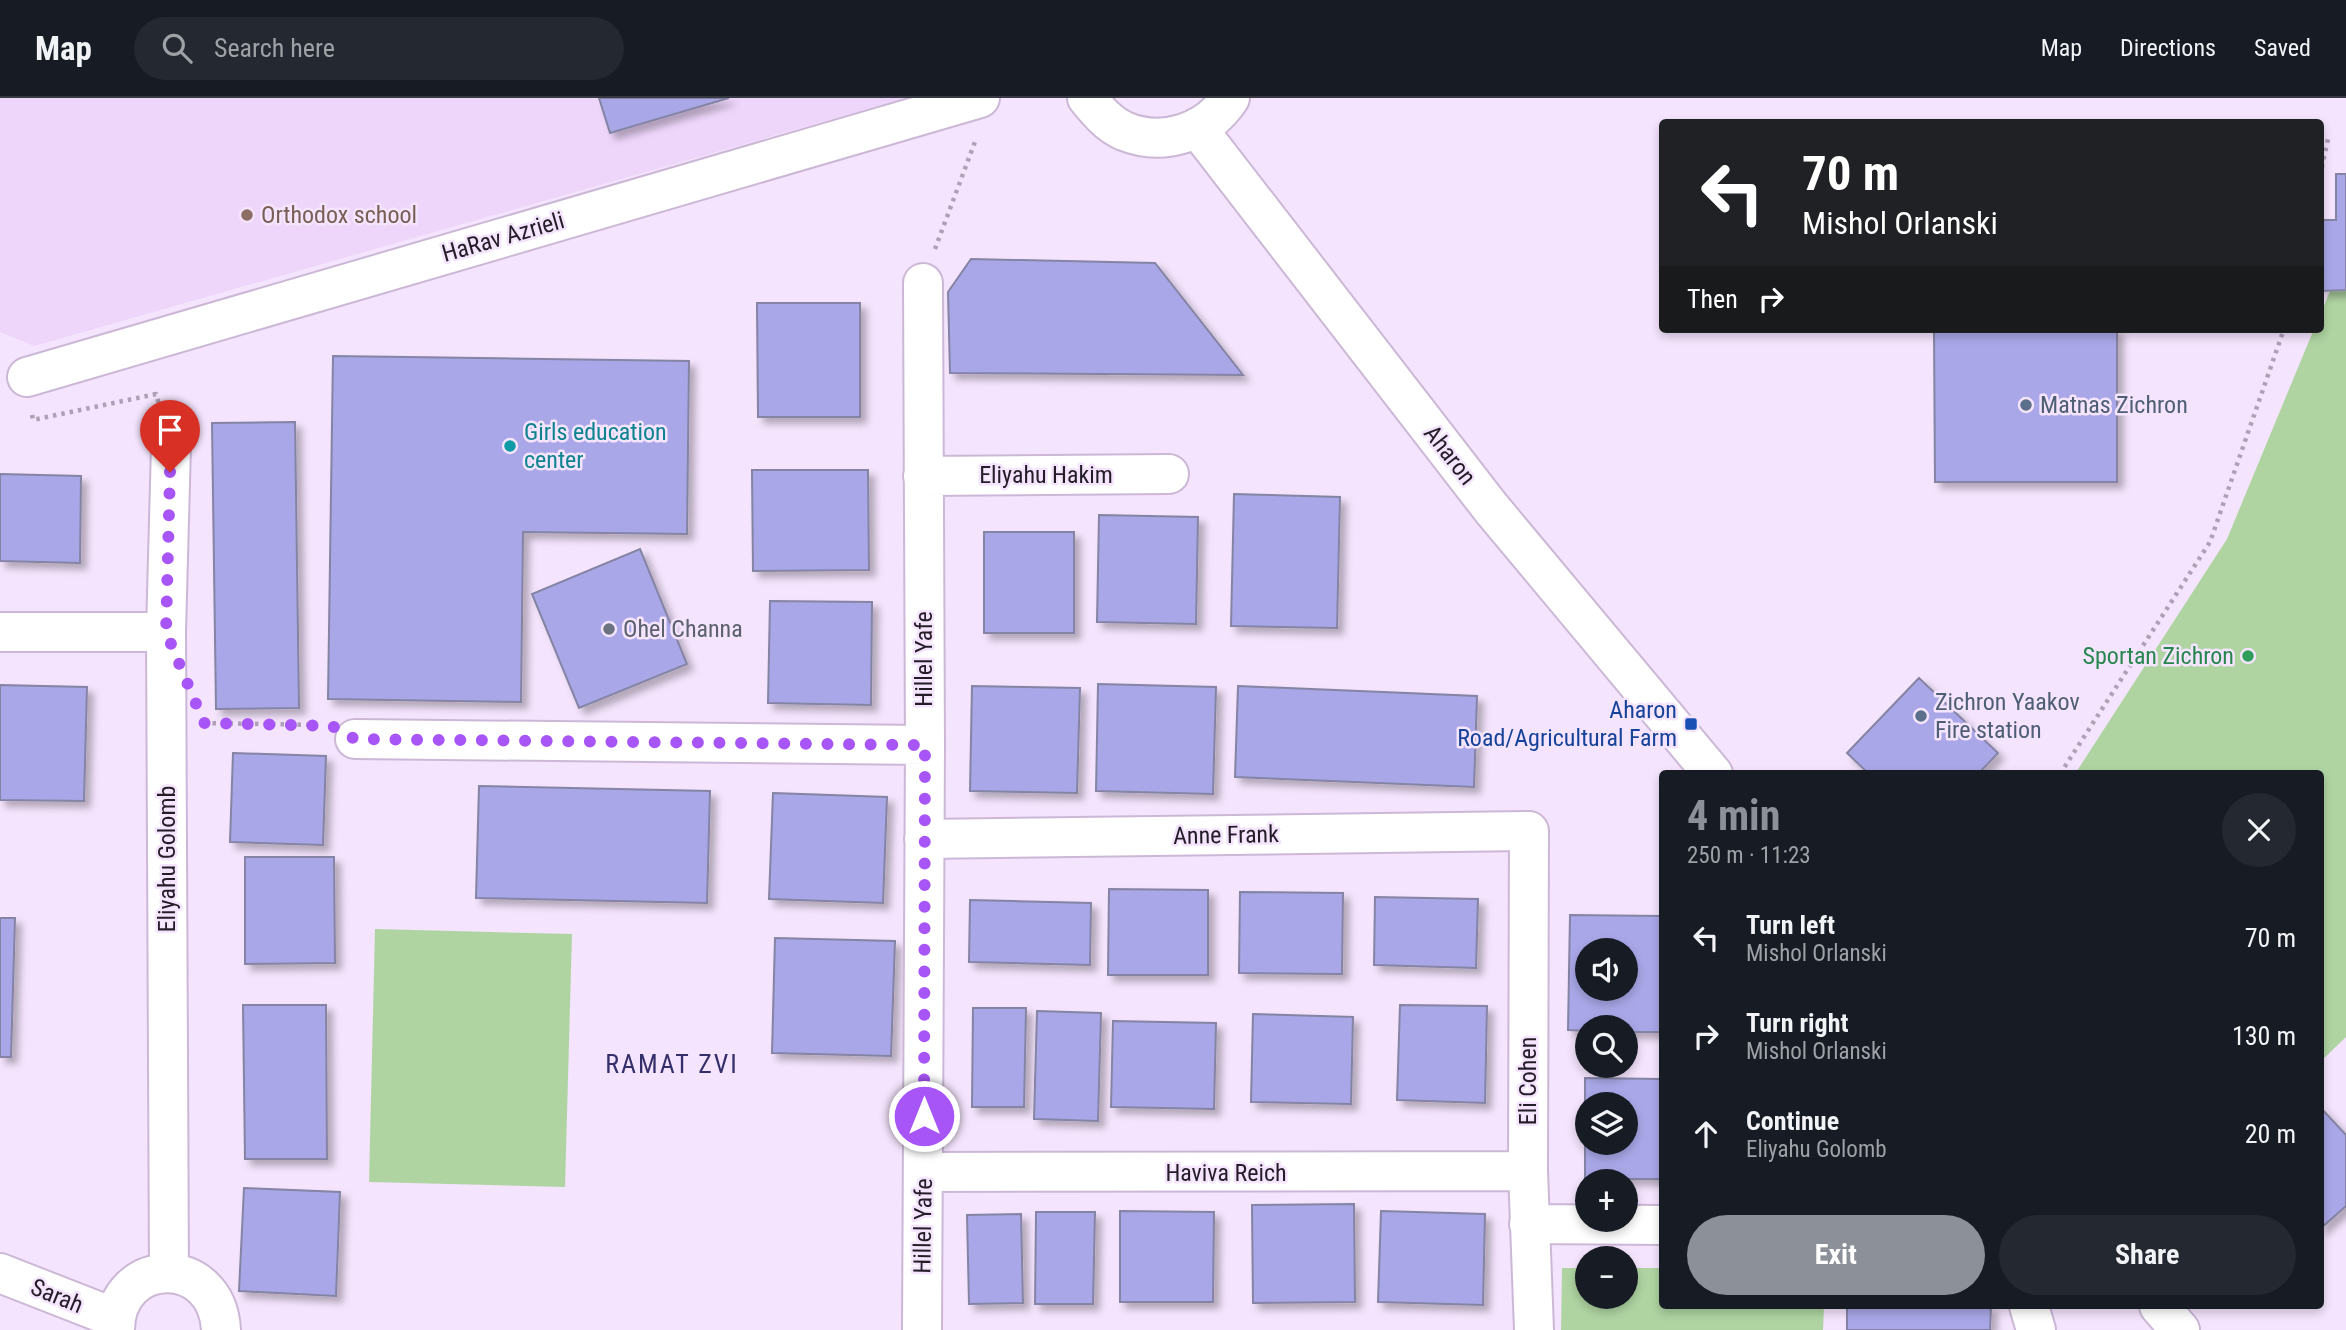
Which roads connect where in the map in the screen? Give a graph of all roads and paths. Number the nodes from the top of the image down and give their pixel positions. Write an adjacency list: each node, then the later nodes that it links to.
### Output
1 (1087, 98): 4 (street)
2 (1230, 98): 4 (street)
3 (979, 116): 7 (path); 9 (street, HaRav Azrieli)
4 (1198, 129): 18 (street, Aharon)
5 (2328, 139): 6 (path)
6 (2324, 158)
7 (923, 283): 12 (street, Hillel Yafe)
8 (2283, 333): 19 (path)
9 (27, 377): 10 (path)
10 (171, 446): 14 (street, Eliyahu Golomb)
11 (1169, 474): 12 (street, Eliyahu Hakim)
12 (923, 476): 17 (street, Hillel Yafe)
13 (0, 632): 14 (street)
14 (166, 632): 27 (street, Eliyahu Golomb)
15 (199, 712): 16 (path)
16 (355, 739): 17 (street)
17 (925, 745): 21 (street, Hillel Yafe)
18 (1710, 770)
19 (2063, 770)
20 (1529, 831): 21 (street, Anne Frank); 22 (street, Eli Cohen)
21 (924, 839): 23 (street, Hillel Yafe)
22 (1528, 1171): 23 (street, Haviva Reich); 24 (street, Eli Cohen)
23 (924, 1172): 32 (street, Hillel Yafe)
24 (1529, 1224): 25 (street); 33 (street, Eli Cohen)
25 (1659, 1225)
26 (0, 1273): 30 (street, Sarah)
27 (169, 1273): 30 (street); 31 (street)
28 (2030, 1309): 34 (street)
29 (2162, 1309): 35 (street)
30 (115, 1324)
31 (221, 1330)
32 (922, 1330)
33 (1534, 1330)
34 (2036, 1330)
35 (2180, 1330)

